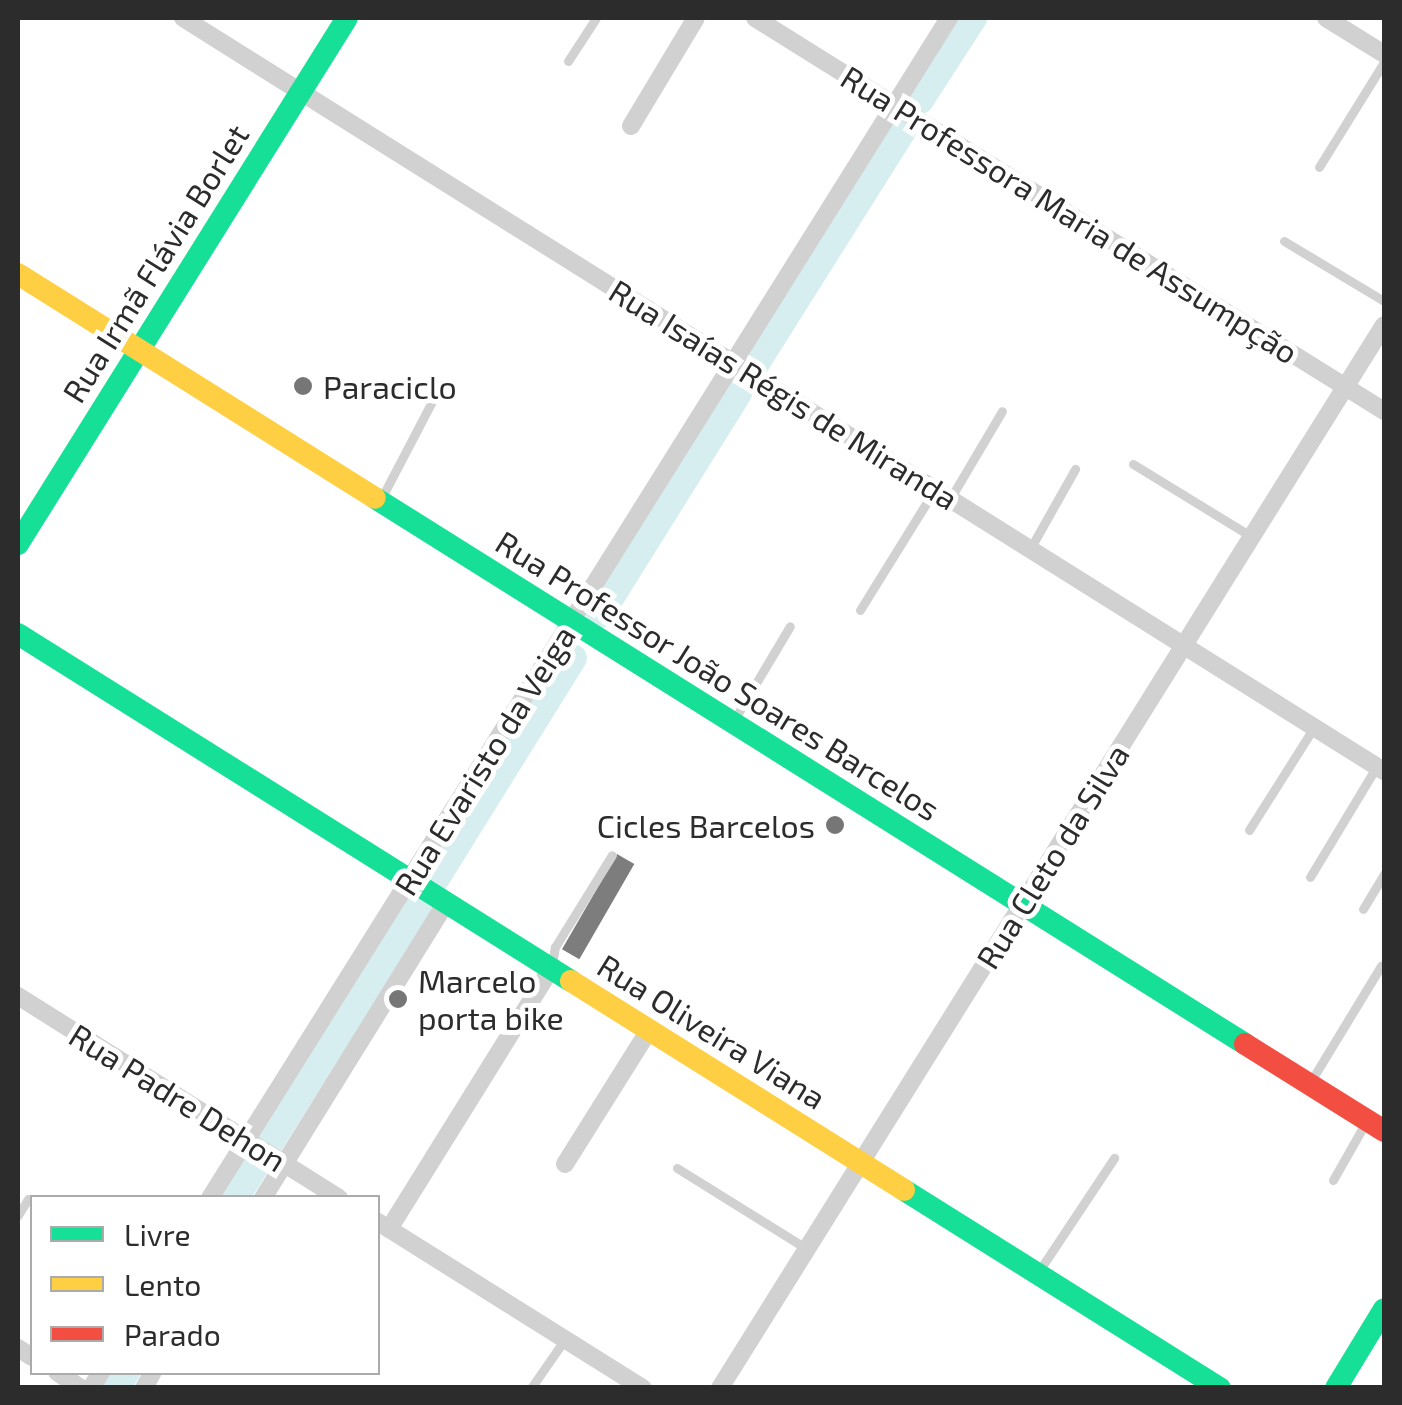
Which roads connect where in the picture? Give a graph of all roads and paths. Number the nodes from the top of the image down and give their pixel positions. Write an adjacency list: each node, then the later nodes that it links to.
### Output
1 (183, 18): 11 (street, Rua Isaías Régis de Miranda)
2 (347, 18): 11 (main road, Rua Irmã Flávia Borlet)
3 (596, 18): 9 (lane)
4 (696, 18): 13 (street)
5 (755, 18): 12 (street, Rua Professora Maria de Assumpção)
6 (949, 18): 12 (street, Rua Evaristo da Veiga)
7 (1326, 18): 8 (street)
8 (1384, 54)
9 (568, 61)
10 (1384, 62): 14 (lane)
11 (301, 91): 19 (main road, Rua Irmã Flávia Borlet); 20 (street, Rua Isaías Régis de Miranda)
12 (894, 104): 20 (street, Rua Evaristo da Veiga); 21 (street, Rua Professora Maria de Assumpção)
13 (631, 126)
14 (1319, 168)
15 (1284, 241): 17 (lane)
16 (18, 274): 19 (main road, Rua Professor João Soares Barcelos)
17 (1384, 302)
18 (1384, 324): 21 (street, Rua Cleto da Silva)
19 (139, 350): 28 (main road, Rua Professor João Soares Barcelos); 30 (main road, Rua Irmã Flávia Borlet)
20 (733, 362): 27 (street, Rua Isaías Régis de Miranda); 33 (street, Rua Evaristo da Veiga)
21 (1346, 386): 23 (street, Rua Professora Maria de Assumpção); 29 (street, Rua Cleto da Silva)
22 (437, 392): 28 (lane)
23 (1384, 411)
24 (1002, 412): 27 (lane)
25 (1133, 464): 29 (lane)
26 (1075, 469): 31 (lane)
27 (942, 494): 31 (street, Rua Isaías Régis de Miranda); 32 (lane)
28 (380, 502): 33 (main road, Rua Professor João Soares Barcelos)
29 (1252, 537): 36 (street, Rua Cleto da Silva)
30 (18, 544)
31 (1030, 548): 36 (street, Rua Isaías Régis de Miranda)
32 (860, 610)
33 (571, 621): 37 (main road, Rua Professor João Soares Barcelos); 44 (street, Rua Evaristo da Veiga)
34 (790, 626): 37 (lane)
35 (18, 634): 44 (main road, Rua Oliveira Viana)
36 (1184, 645): 38 (street, Rua Isaías Régis de Miranda); 46 (street, Rua Cleto da Silva)
37 (733, 722): 46 (main road, Rua Professor João Soares Barcelos)
38 (1314, 727): 39 (street, Rua Isaías Régis de Miranda); 40 (lane)
39 (1381, 769): 43 (lane)
40 (1250, 830)
41 (612, 855): 49 (lane)
42 (1384, 874): 47 (lane)
43 (1310, 877)
44 (409, 880): 45 (main road, Rua Oliveira Viana); 54 (street, Rua Evaristo da Veiga)
45 (446, 903): 49 (main road, Rua Oliveira Viana); 57 (street, Rua Evaristo da Veiga)
46 (1022, 904): 52 (main road, Rua Professor João Soares Barcelos); 56 (street, Rua Cleto da Silva)
47 (1363, 908)
48 (1381, 966): 52 (lane)
49 (551, 969): 51 (main road, Rua Oliveira Viana); 66 (street)
50 (18, 996): 54 (street, Rua Padre Dehon)
51 (649, 1030): 56 (main road, Rua Oliveira Viana); 58 (street)
52 (1309, 1083): 53 (main road, Rua Professor João Soares Barcelos)
53 (1376, 1125): 60 (lane)
54 (246, 1140): 57 (street, Rua Padre Dehon); 61 (street, Rua Evaristo da Veiga)
55 (1114, 1158): 68 (lane)
56 (860, 1162): 67 (street, Rua Cleto da Silva); 68 (main road, Rua Oliveira Viana)
57 (284, 1163): 62 (street, Rua Evaristo da Veiga); 63 (street, Rua Padre Dehon)
58 (565, 1164)
59 (678, 1168): 67 (lane)
60 (1333, 1180)
61 (212, 1195)
62 (264, 1195)
63 (334, 1195)
64 (28, 1199): 65 (lane)
65 (18, 1215)
66 (383, 1225): 70 (street)
67 (807, 1249): 73 (street, Rua Cleto da Silva)
68 (1038, 1274): 74 (main road, Rua Oliveira Viana)
69 (1384, 1310): 75 (main road)
70 (565, 1338): 71 (lane); 72 (street)
71 (531, 1388)
72 (643, 1388)
73 (720, 1388)
74 (1220, 1388)
75 (1336, 1388)

